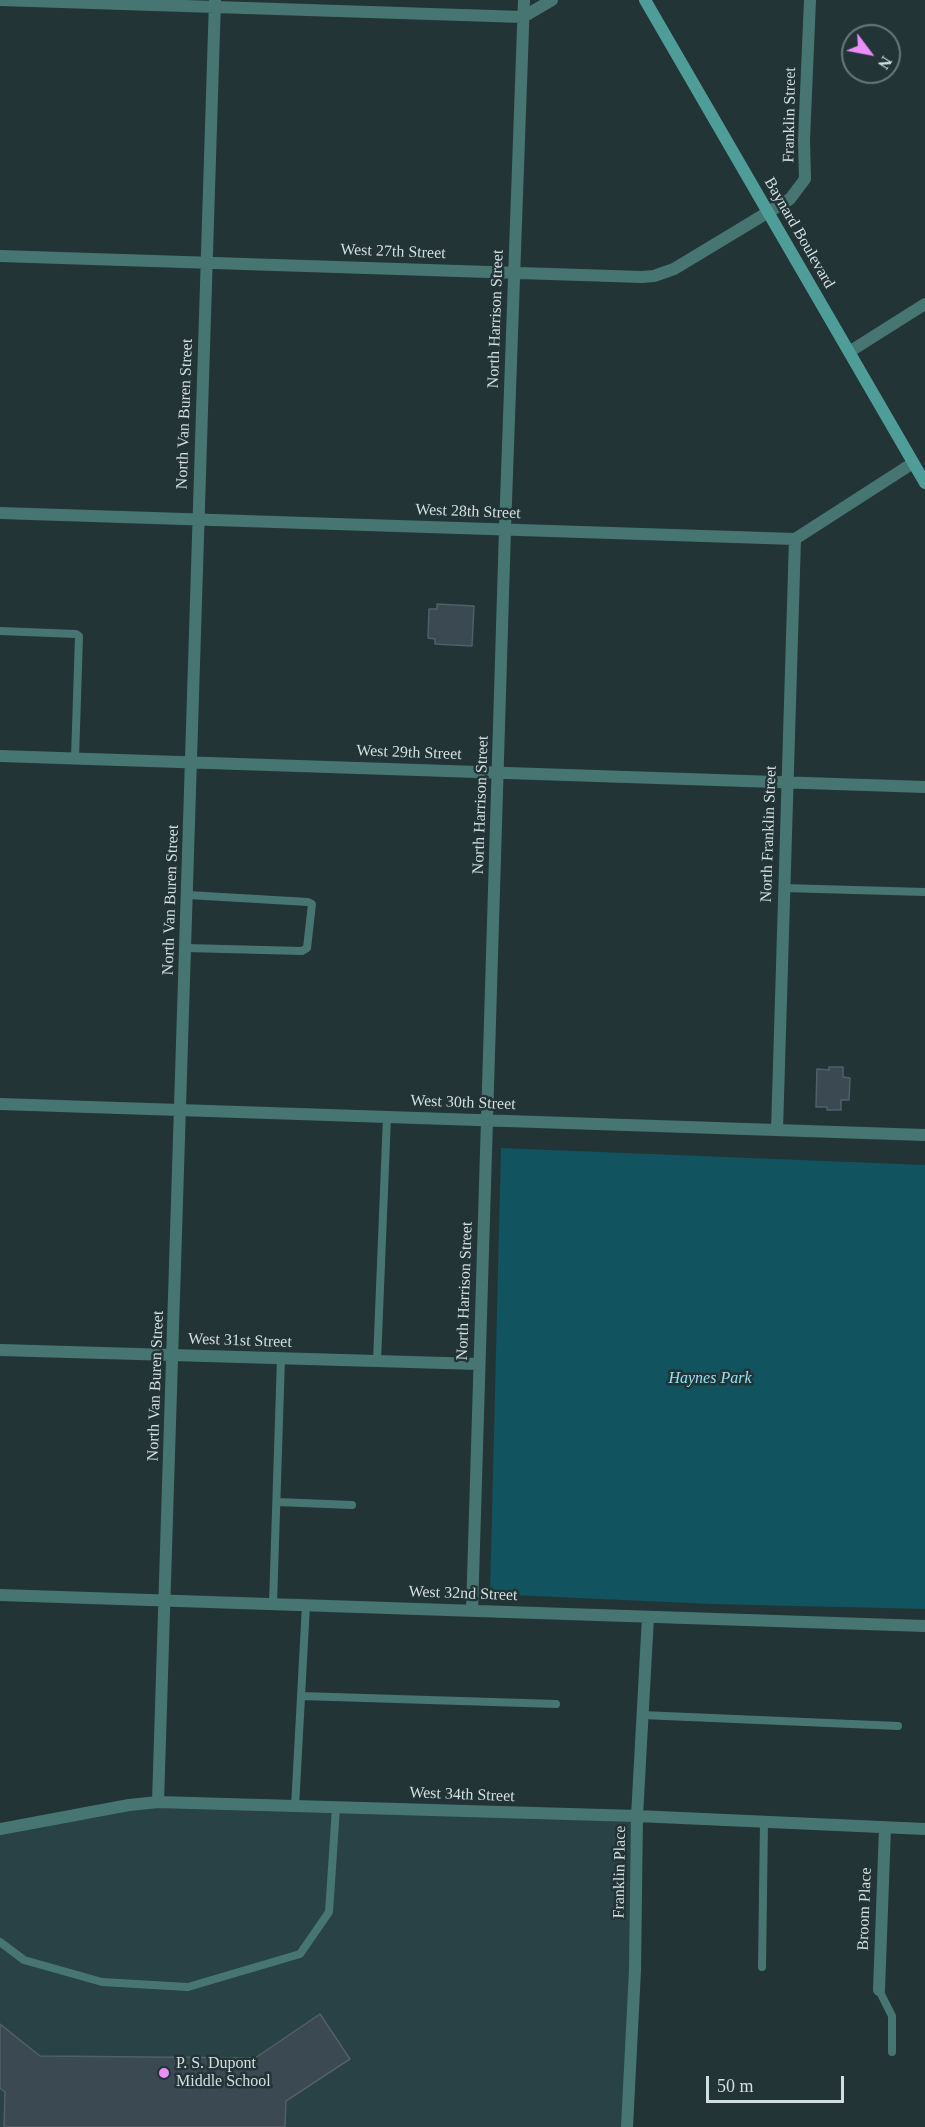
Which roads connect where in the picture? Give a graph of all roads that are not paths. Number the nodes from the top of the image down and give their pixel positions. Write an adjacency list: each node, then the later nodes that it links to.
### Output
1 (0, 0): 6 (street)
2 (524, 0): 7 (street, North Harrison Street)
3 (552, 0): 7 (street)
4 (645, 0): 8 (street, Baynard Boulevard)
5 (810, 0): 8 (street, Franklin Street)
6 (215, 4): 7 (street); 10 (street, North Van Buren Street)
7 (523, 17): 11 (street, North Harrison Street)
8 (768, 213): 11 (street, West 27th Street); 13 (street, Baynard Boulevard)
9 (0, 256): 10 (street, West 27th Street)
10 (207, 263): 11 (street, West 27th Street); 17 (street, North Van Buren Street)
11 (515, 273): 18 (street, North Harrison Street)
12 (925, 304): 13 (street)
13 (849, 352): 14 (street, Baynard Boulevard)
14 (913, 463): 15 (street, Baynard Boulevard); 19 (street)
15 (925, 483)
16 (0, 513): 17 (street, West 28th Street)
17 (198, 520): 18 (street, West 28th Street); 23 (street, North Van Buren Street)
18 (505, 529): 19 (street, West 28th Street); 24 (street, North Harrison Street)
19 (795, 538): 25 (street, North Franklin Street)
20 (0, 631): 22 (lane)
21 (0, 756): 22 (street, West 29th Street)
22 (75, 758): 23 (street, West 29th Street)
23 (192, 762): 24 (street, West 29th Street); 29 (street, North Van Buren Street)
24 (499, 772): 25 (street, West 29th Street); 34 (street, North Harrison Street)
25 (786, 782): 26 (street, West 29th Street); 27 (street, North Franklin Street)
26 (925, 787)
27 (783, 888): 28 (lane); 35 (street, North Franklin Street)
28 (925, 892)
29 (188, 896): 30 (street, North Van Buren Street); 30 (lane)
30 (186, 948): 32 (street, North Van Buren Street)
31 (0, 1104): 32 (street, West 30th Street)
32 (181, 1110): 33 (street, West 30th Street); 38 (street, North Van Buren Street)
33 (387, 1117): 34 (street, West 30th Street); 40 (lane)
34 (487, 1120): 35 (street, West 30th Street); 41 (street, North Harrison Street)
35 (777, 1130): 36 (street, West 30th Street)
36 (925, 1135)
37 (0, 1350): 38 (street, West 31st Street)
38 (173, 1355): 39 (street, West 31st Street); 45 (street, North Van Buren Street)
39 (281, 1358): 40 (street, West 31st Street); 42 (lane)
40 (377, 1361): 41 (street, West 31st Street)
41 (480, 1364): 48 (street, North Harrison Street)
42 (277, 1502): 43 (lane); 46 (lane)
43 (352, 1505)
44 (0, 1595): 45 (street, West 32nd Street)
45 (165, 1601): 46 (street, West 32nd Street); 55 (street, North Van Buren Street)
46 (273, 1604): 47 (street, West 32nd Street)
47 (306, 1605): 48 (street, West 32nd Street); 51 (lane)
48 (471, 1611): 49 (street, West 32nd Street)
49 (648, 1617): 50 (street, West 32nd Street); 53 (street, Franklin Place)
50 (925, 1626)
51 (301, 1696): 52 (lane); 56 (lane)
52 (556, 1704)
53 (642, 1715): 54 (lane); 58 (street, Franklin Place)
54 (898, 1726)
55 (158, 1802): 56 (street, West 34th Street); 60 (street, West 34th Street)
56 (295, 1806): 57 (street, West 34th Street)
57 (336, 1808): 58 (street, West 34th Street); 63 (lane)
58 (637, 1816): 59 (street, West 34th Street); 67 (street, Franklin Place)
59 (764, 1822): 61 (street, West 34th Street); 64 (lane)
60 (0, 1828)
61 (885, 1828): 62 (street, West 34th Street); 65 (street, Broom Place)
62 (925, 1829)
63 (0, 1942)
64 (762, 1967)
65 (879, 1990): 66 (lane)
66 (892, 2052)
67 (627, 2127)

